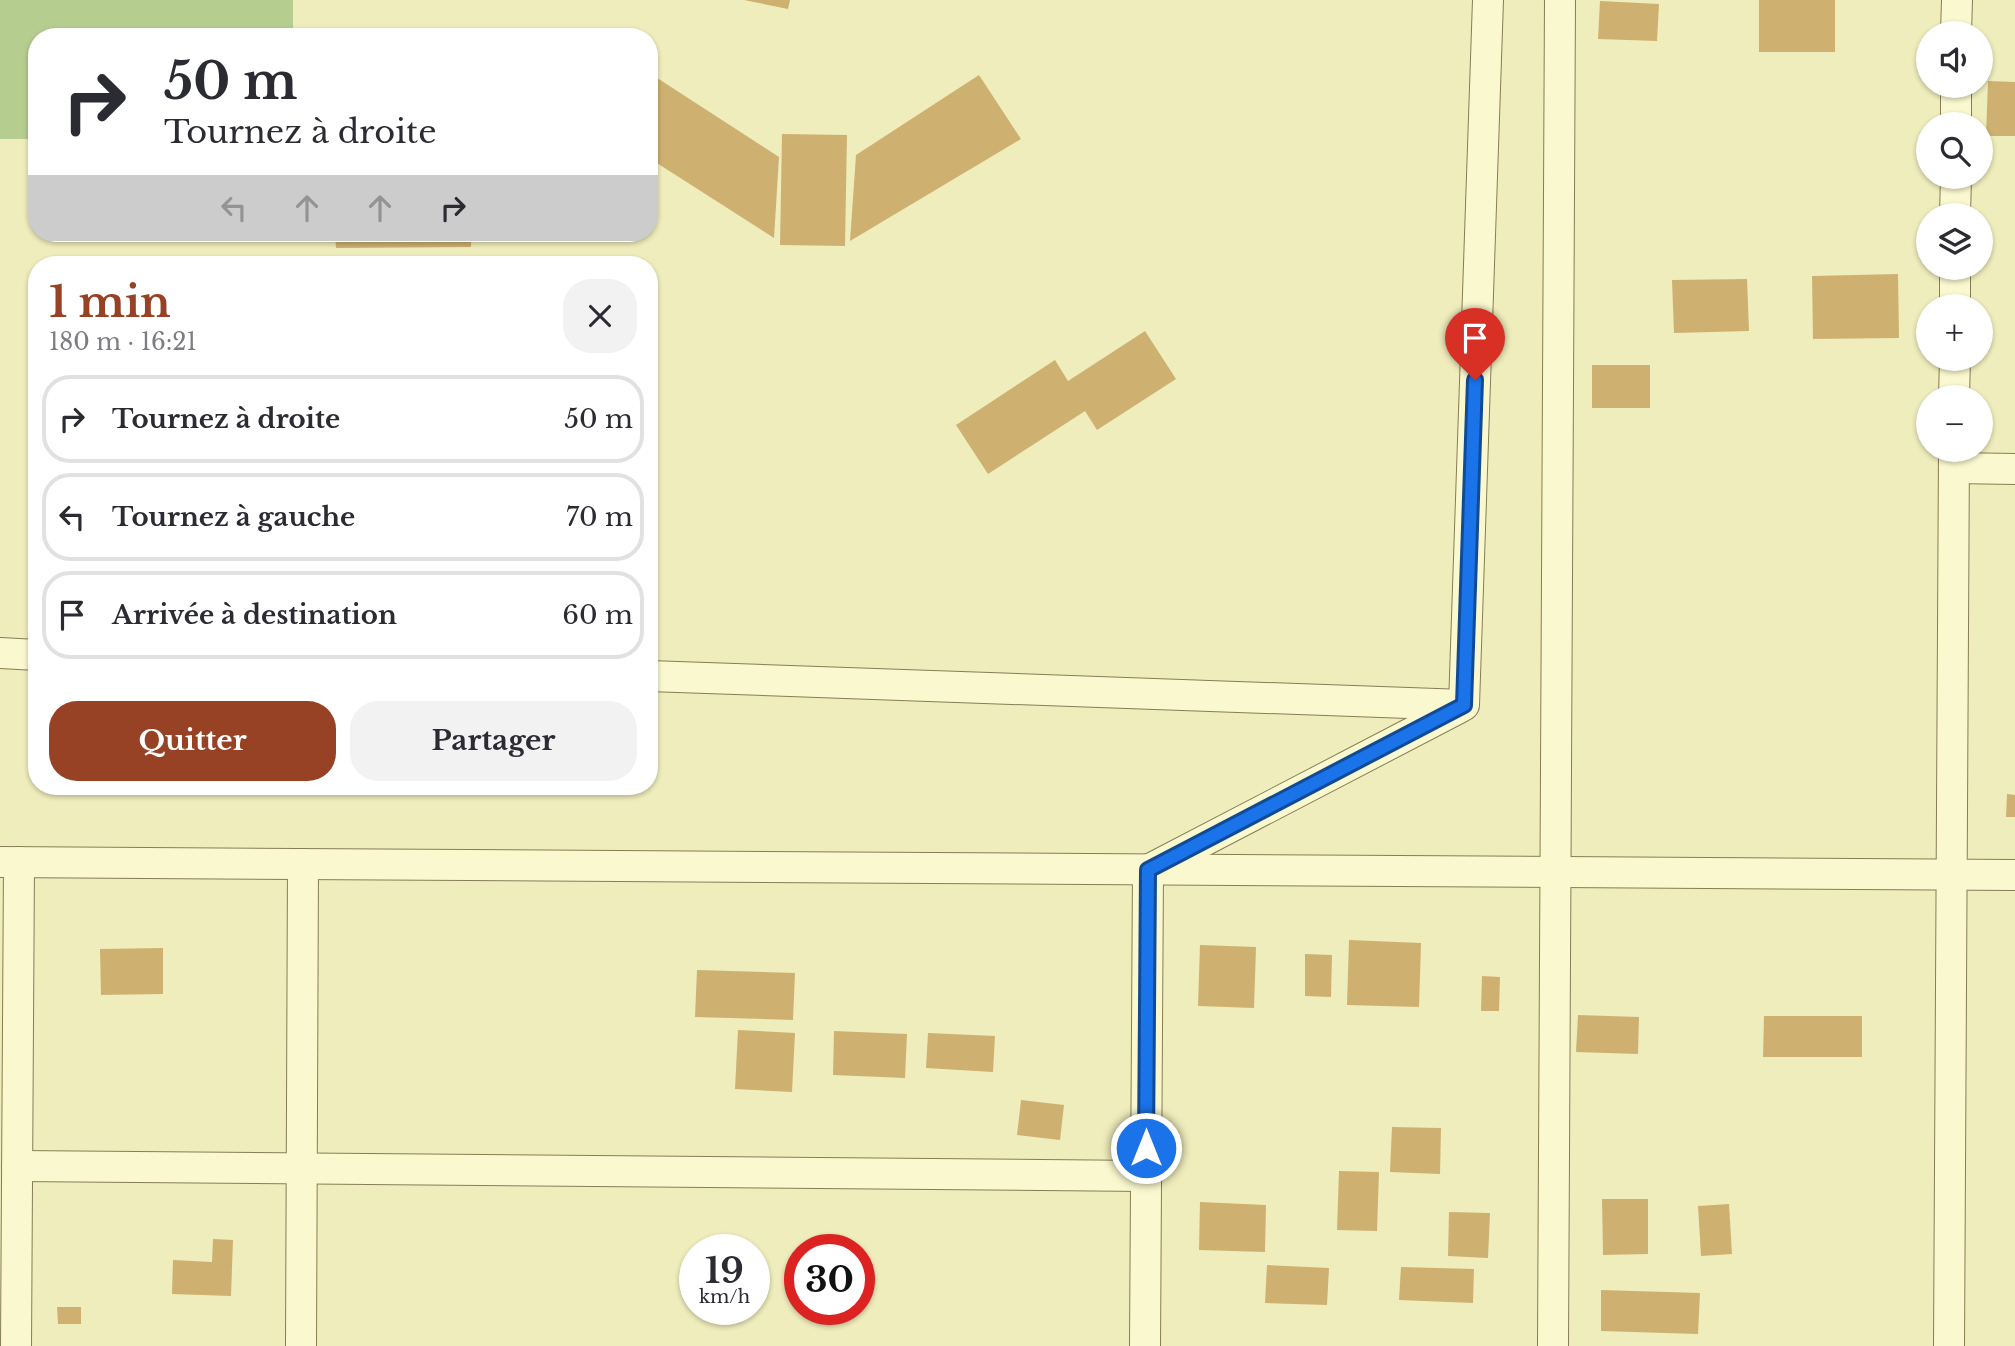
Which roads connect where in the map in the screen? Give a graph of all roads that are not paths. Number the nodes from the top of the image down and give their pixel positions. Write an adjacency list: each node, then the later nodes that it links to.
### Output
1 (1488, 0): 11 (street)
2 (1560, 0): 15 (street)
3 (1956, 0): 4 (street)
4 (1956, 21)
5 (1954, 462): 16 (street)
6 (1972, 462): 7 (street)
7 (2015, 469)
8 (0, 653): 9 (street)
9 (28, 655)
10 (658, 677): 11 (street)
11 (1464, 705): 14 (street)
12 (9, 862): 13 (street); 18 (street)
13 (303, 864): 14 (street); 19 (street)
14 (1148, 870): 15 (street); 20 (street)
15 (1556, 873): 16 (street); 24 (street)
16 (1952, 875): 17 (street); 25 (street)
17 (2015, 875)
18 (17, 1166): 19 (street); 21 (street)
19 (302, 1169): 20 (street); 22 (street)
20 (1146, 1176): 23 (street)
21 (16, 1346)
22 (301, 1346)
23 (1145, 1346)
24 (1553, 1346)
25 (1949, 1346)

